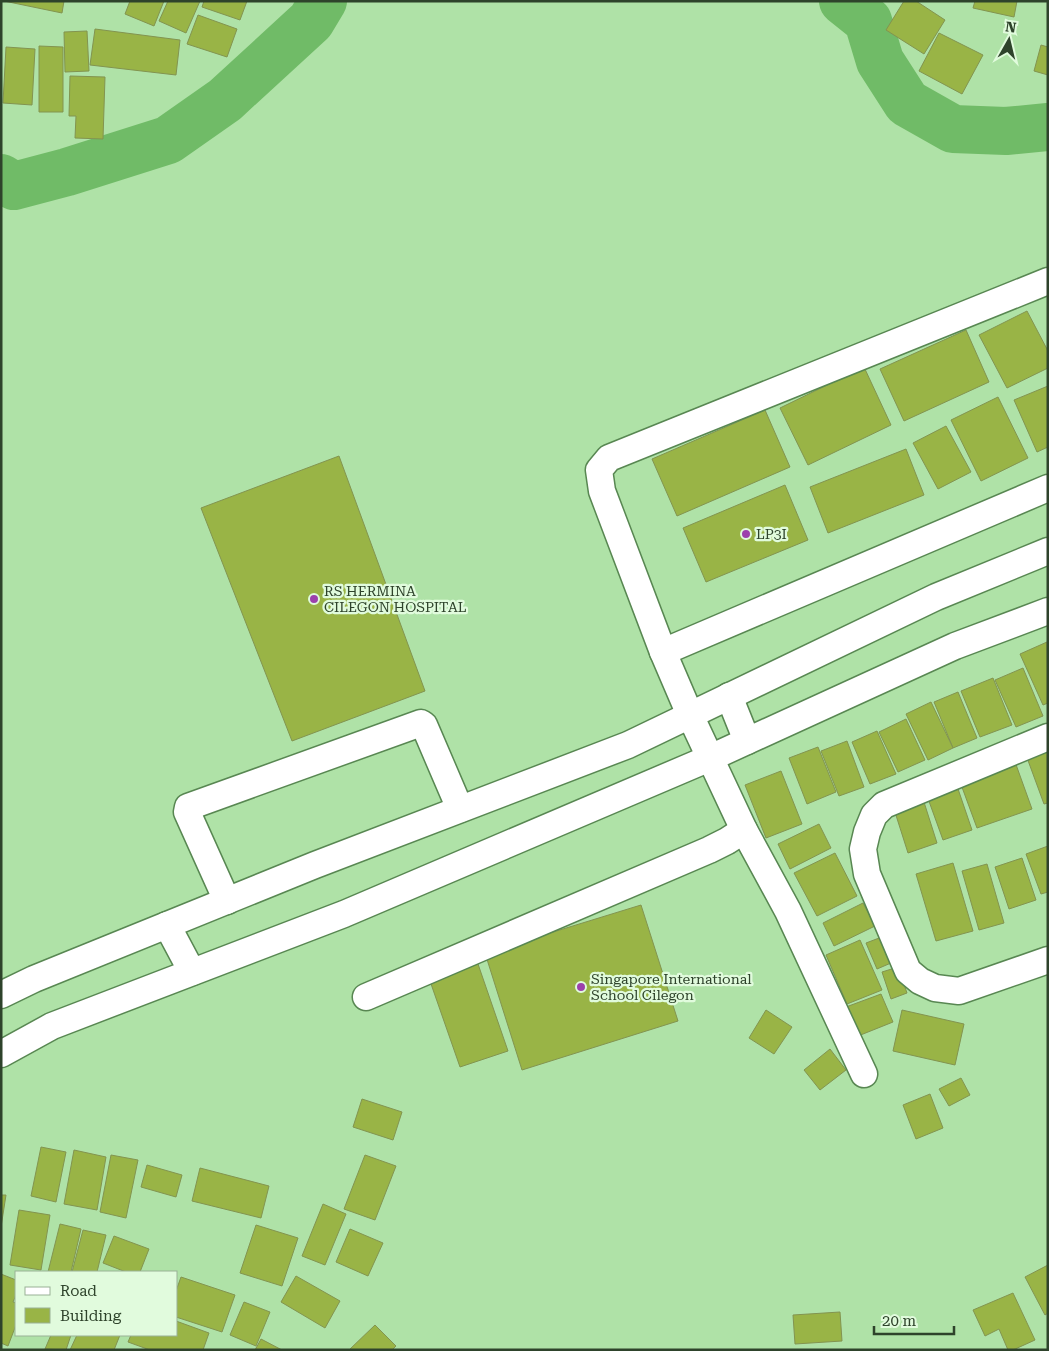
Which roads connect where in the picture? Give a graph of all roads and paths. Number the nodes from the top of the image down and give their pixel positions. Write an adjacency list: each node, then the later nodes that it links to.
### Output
1 (1048, 281): 5 (street)
2 (1048, 488): 5 (street)
3 (1048, 552): 6 (street)
4 (1048, 611): 9 (street)
5 (663, 652): 7 (street)
6 (729, 696): 7 (street); 9 (street)
7 (690, 715): 10 (street); 11 (street)
8 (1048, 738): 15 (street)
9 (747, 741): 10 (street)
10 (710, 758): 12 (street); 16 (street)
11 (460, 809): 13 (street); 13 (street)
12 (744, 830): 18 (street); 20 (street)
13 (227, 901): 14 (street)
14 (167, 925): 16 (street); 17 (street)
15 (1048, 960)
16 (192, 972): 19 (street)
17 (1, 995)
18 (366, 997)
19 (1, 1054)
20 (864, 1074)

